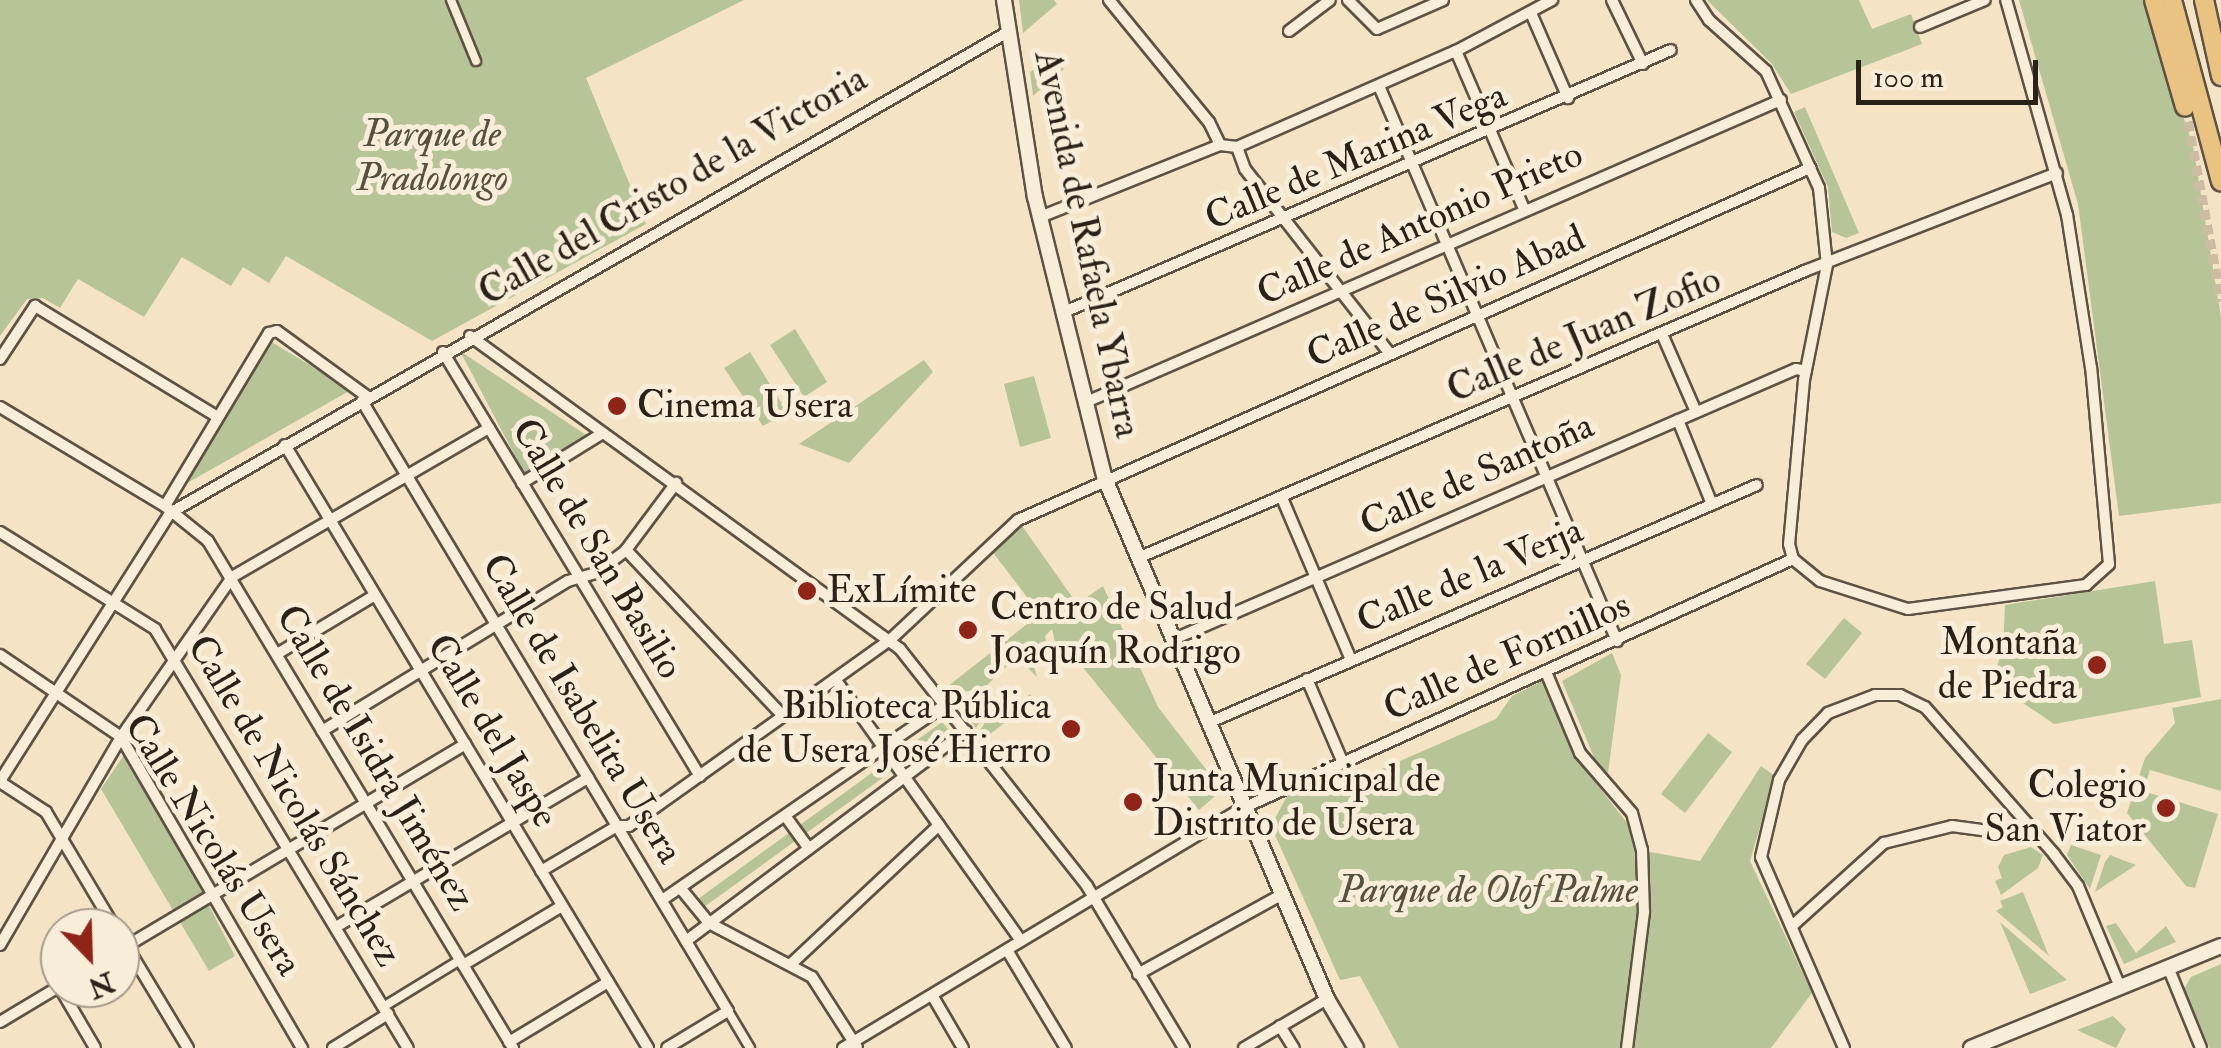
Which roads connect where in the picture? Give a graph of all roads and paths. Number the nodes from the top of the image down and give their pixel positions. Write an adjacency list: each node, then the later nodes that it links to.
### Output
1 (452, 0): 21 (street)
2 (1004, 0): 18 (main road, Avenida de Rafaela Ybarra)
3 (1109, 0): 29 (street)
4 (1330, 0): 17 (street)
5 (1348, 0): 6 (street)
6 (1443, 0)
7 (1552, 0): 15 (street)
8 (1612, 0): 22 (street)
9 (1696, 0): 26 (street)
10 (1986, 0): 16 (street)
11 (2006, 0): 33 (street)
12 (2154, 0): 27 (highway)
13 (2172, 0): 34 (highway)
14 (2204, 0): 23 (highway)
15 (1531, 13): 19 (street); 25 (street)
16 (1920, 27)
17 (1290, 31)
18 (1008, 32): 37 (main road, Avenida de Rafaela Ybarra); 45 (street, Calle del Cristo de la Victoria)
19 (1456, 50): 24 (street); 28 (street)
20 (1671, 50): 22 (street, Calle de Marina Vega)
21 (476, 61)
22 (1643, 64): 25 (street, Calle de Marina Vega)
23 (2221, 76)
24 (1378, 86): 30 (street); 31 (street)
25 (1568, 98): 28 (street, Calle de Marina Vega)
26 (1781, 100): 32 (street); 36 (street, Calle de Antonio Prieto)
27 (2185, 107)
28 (1492, 132): 31 (street, Calle de Marina Vega); 36 (street)
29 (1220, 145): 30 (street); 37 (street)
30 (1237, 147): 38 (street)
31 (1412, 164): 38 (street, Calle de Marina Vega); 39 (street)
32 (1810, 168): 40 (street); 43 (street, Calle de Silvio Abad)
33 (2057, 173): 40 (street, Calle de Juan Zofio); 74 (street)
34 (2221, 180): 35 (highway)
35 (2221, 196)
36 (1525, 211): 39 (street, Calle de Antonio Prieto)
37 (1040, 217): 42 (main road, Avenida de Rafaela Ybarra)
38 (1286, 220): 41 (street); 42 (street, Calle de Marina Vega)
39 (1446, 246): 41 (street, Calle de Antonio Prieto); 43 (street)
40 (1828, 264): 44 (street, Calle de Juan Zofio); 49 (street)
41 (1341, 292): 47 (street); 52 (street, Calle de Antonio Prieto)
42 (1062, 313): 52 (main road, Avenida de Rafaela Ybarra)
43 (1477, 316): 47 (street, Calle de Silvio Abad); 51 (street)
44 (1662, 334): 51 (street, Calle de Juan Zofio); 54 (street)
45 (470, 336): 46 (street, Calle del Cristo de la Victoria); 58 (street)
46 (443, 352): 50 (street, Calle del Cristo de la Victoria); 57 (street, Calle de San Basilio)
47 (1390, 354): 62 (street, Calle de Silvio Abad)
48 (0, 359): 55 (street)
49 (1806, 371): 54 (street, Calle de Santoña); 74 (street)
50 (365, 399): 55 (street, Calle del Cristo de la Victoria); 59 (street, Calle del Cristo de la Victoria); 60 (street, Calle de Isabelita Usera)
51 (1512, 399): 61 (street); 66 (street, Calle de Juan Zofio)
52 (1084, 403): 62 (main road, Avenida de Rafaela Ybarra)
53 (0, 407): 68 (street)
54 (1696, 412): 56 (street, Calle de Santoña)
55 (214, 416): 68 (street, Calle del Cristo de la Victoria)
56 (1678, 420): 61 (street, Calle de Santoña); 67 (street)
57 (490, 428): 60 (street); 63 (street, Calle de San Basilio)
58 (604, 433): 63 (street); 64 (street)
59 (285, 445): 68 (street, Calle del Cristo de la Victoria); 69 (street, Calle del Jaspe)
60 (408, 477): 69 (street); 80 (street, Calle de Isabelita Usera)
61 (1546, 477): 73 (street); 77 (street, Calle de Santoña)
62 (1104, 478): 72 (main road, Avenida de Rafaela Ybarra); 81 (street, Calle de Silvio Abad)
63 (522, 483): 76 (street, Calle de San Basilio)
64 (676, 483): 71 (street); 81 (street)
65 (1757, 485): 67 (street, Calle de la Verja)
66 (1282, 498): 72 (street, Calle de Juan Zofio); 77 (street)
67 (1712, 504): 73 (street, Calle de la Verja)
68 (167, 510): 75 (street, Calle de Isidra Jiménez); 79 (street, Calle del Cristo de la Victoria)
69 (332, 523): 75 (street); 78 (street, Calle del Jaspe)
70 (0, 532): 79 (street)
71 (626, 550): 76 (street); 94 (street)
72 (1138, 558): 82 (main road, Avenida de Rafaela Ybarra)
73 (1581, 560): 83 (street); 87 (street, Calle de la Verja)
74 (1793, 560): 83 (street, Calle de Fornillos)
75 (232, 577): 84 (street, Calle de Isidra Jiménez); 86 (street)
76 (579, 577): 80 (street); 102 (street, Calle de San Basilio)
77 (1316, 578): 82 (street, Calle de Santoña); 87 (street)
78 (375, 595): 84 (street); 88 (street, Calle del Jaspe)
79 (112, 600): 86 (street, Calle de Nicolás Sánchez); 92 (street, Calle del Cristo de la Victoria)
80 (496, 625): 88 (street); 103 (street, Calle de Isabelita Usera)
81 (890, 640): 90 (street, Calle de Silvio Abad); 93 (street)
82 (1172, 640): 95 (main road, Avenida de Rafaela Ybarra)
83 (1617, 641): 89 (street, Calle de Fornillos)
84 (277, 654): 96 (street, Calle de Isidra Jiménez)
85 (0, 655): 92 (street)
86 (174, 657): 98 (street); 115 (street, Calle de Nicolás Sánchez)
87 (1351, 660): 91 (street, Calle de la Verja)
88 (422, 672): 96 (street); 99 (street, Calle del Jaspe)
89 (1546, 672): 101 (street, Calle de Fornillos); 165 (street)
90 (835, 679): 94 (street, Calle de Silvio Abad); 100 (street)
91 (1307, 679): 95 (street, Calle de la Verja); 101 (street)
92 (57, 690): 98 (street, Calle Nicolás Usera); 105 (street, Calle del Cristo de la Victoria)
93 (946, 705): 97 (street); 100 (street)
94 (783, 716): 102 (street, Calle de Silvio Abad)
95 (1208, 723): 107 (main road, Avenida de Rafaela Ybarra)
96 (322, 731): 106 (street, Calle de Isidra Jiménez)
97 (966, 731): 104 (street); 122 (street)
98 (121, 737): 113 (street); 120 (street, Calle Nicolás Usera)
99 (465, 744): 106 (street); 109 (street, Calle del Jaspe)
100 (885, 748): 104 (street); 108 (street)
101 (1343, 763): 107 (street, Calle de Fornillos)
102 (700, 776): 111 (street, Calle de Silvio Abad)
103 (588, 778): 109 (street); 111 (street, Calle de Isabelita Usera)
104 (906, 778): 110 (street); 114 (street)
105 (0, 781): 113 (street)
106 (366, 804): 115 (street); 117 (street, Calle de Isidra Jiménez)
107 (1244, 808): 119 (main road, Avenida de Rafaela Ybarra); 122 (street, Calle de Fornillos)
108 (786, 818): 114 (street); 118 (street)
109 (512, 823): 116 (street, Calle del Jaspe); 117 (street)
110 (939, 825): 129 (street); 135 (street)
111 (617, 826): 116 (street, Calle de Silvio Abad); 121 (street, Calle de Isabelita Usera)
112 (2034, 837): 126 (street); 126 (street); 140 (street)
113 (62, 839): 124 (street); 131 (street)
114 (809, 849): 125 (street)
115 (288, 850): 120 (street); 127 (street, Calle de Nicolás Sánchez)
116 (541, 871): 123 (street, Calle del Jaspe)
117 (413, 882): 127 (street); 134 (street, Calle de Isidra Jiménez)
118 (682, 890): 121 (street); 125 (street)
119 (1281, 895): 138 (street); 142 (main road, Avenida de Rafaela Ybarra)
120 (210, 896): 128 (street); 154 (street, Calle Nicolás Usera)
121 (662, 900): 130 (street, Calle de Isabelita Usera)
122 (1093, 900): 129 (street, Calle de Fornillos); 138 (street)
123 (562, 906): 134 (street); 139 (street, Calle del Jaspe)
124 (104, 908)
125 (709, 924): 130 (street); 135 (street)
126 (1792, 926): 166 (street)
127 (336, 927): 145 (street, Calle de Nicolás Sánchez)
128 (140, 934)
129 (1022, 941): 133 (street, Calle de Fornillos)
130 (686, 942): 146 (street, Calle de Isabelita Usera)
131 (0, 946)
132 (2221, 946): 136 (main road)
133 (1007, 950): 141 (street, Calle de Fornillos); 161 (street)
134 (462, 962): 145 (street); 149 (street, Calle de Isidra Jiménez)
135 (791, 964): 150 (street)
136 (2168, 967): 140 (main road); 168 (street)
137 (140, 972): 153 (street)
138 (1138, 974): 151 (street)
139 (608, 982): 149 (street); 157 (street, Calle del Jaspe)
140 (2120, 987): 167 (main road)
141 (932, 995): 150 (street, Calle de Fornillos); 160 (street)
142 (1326, 998): 148 (street); 164 (main road, Avenida de Rafaela Ybarra)
143 (40, 999): 147 (street)
144 (72, 1008): 152 (street)
145 (385, 1010): 155 (street); 156 (street, Calle de Nicolás Sánchez)
146 (728, 1011): 158 (street); 159 (street, Calle de Isabelita Usera)
147 (0, 1022)
148 (1280, 1026): 162 (street); 163 (street)
149 (511, 1045)
150 (851, 1046)
151 (1177, 1046)
152 (96, 1048)
153 (188, 1048)
154 (302, 1048)
155 (333, 1048)
156 (408, 1048)
157 (648, 1048)
158 (668, 1048)
159 (750, 1048)
160 (963, 1048)
161 (1066, 1048)
162 (1244, 1048)
163 (1294, 1048)
164 (1356, 1048)
165 (1627, 1048)
166 (1844, 1048)
167 (1971, 1048)
168 (2202, 1048)

